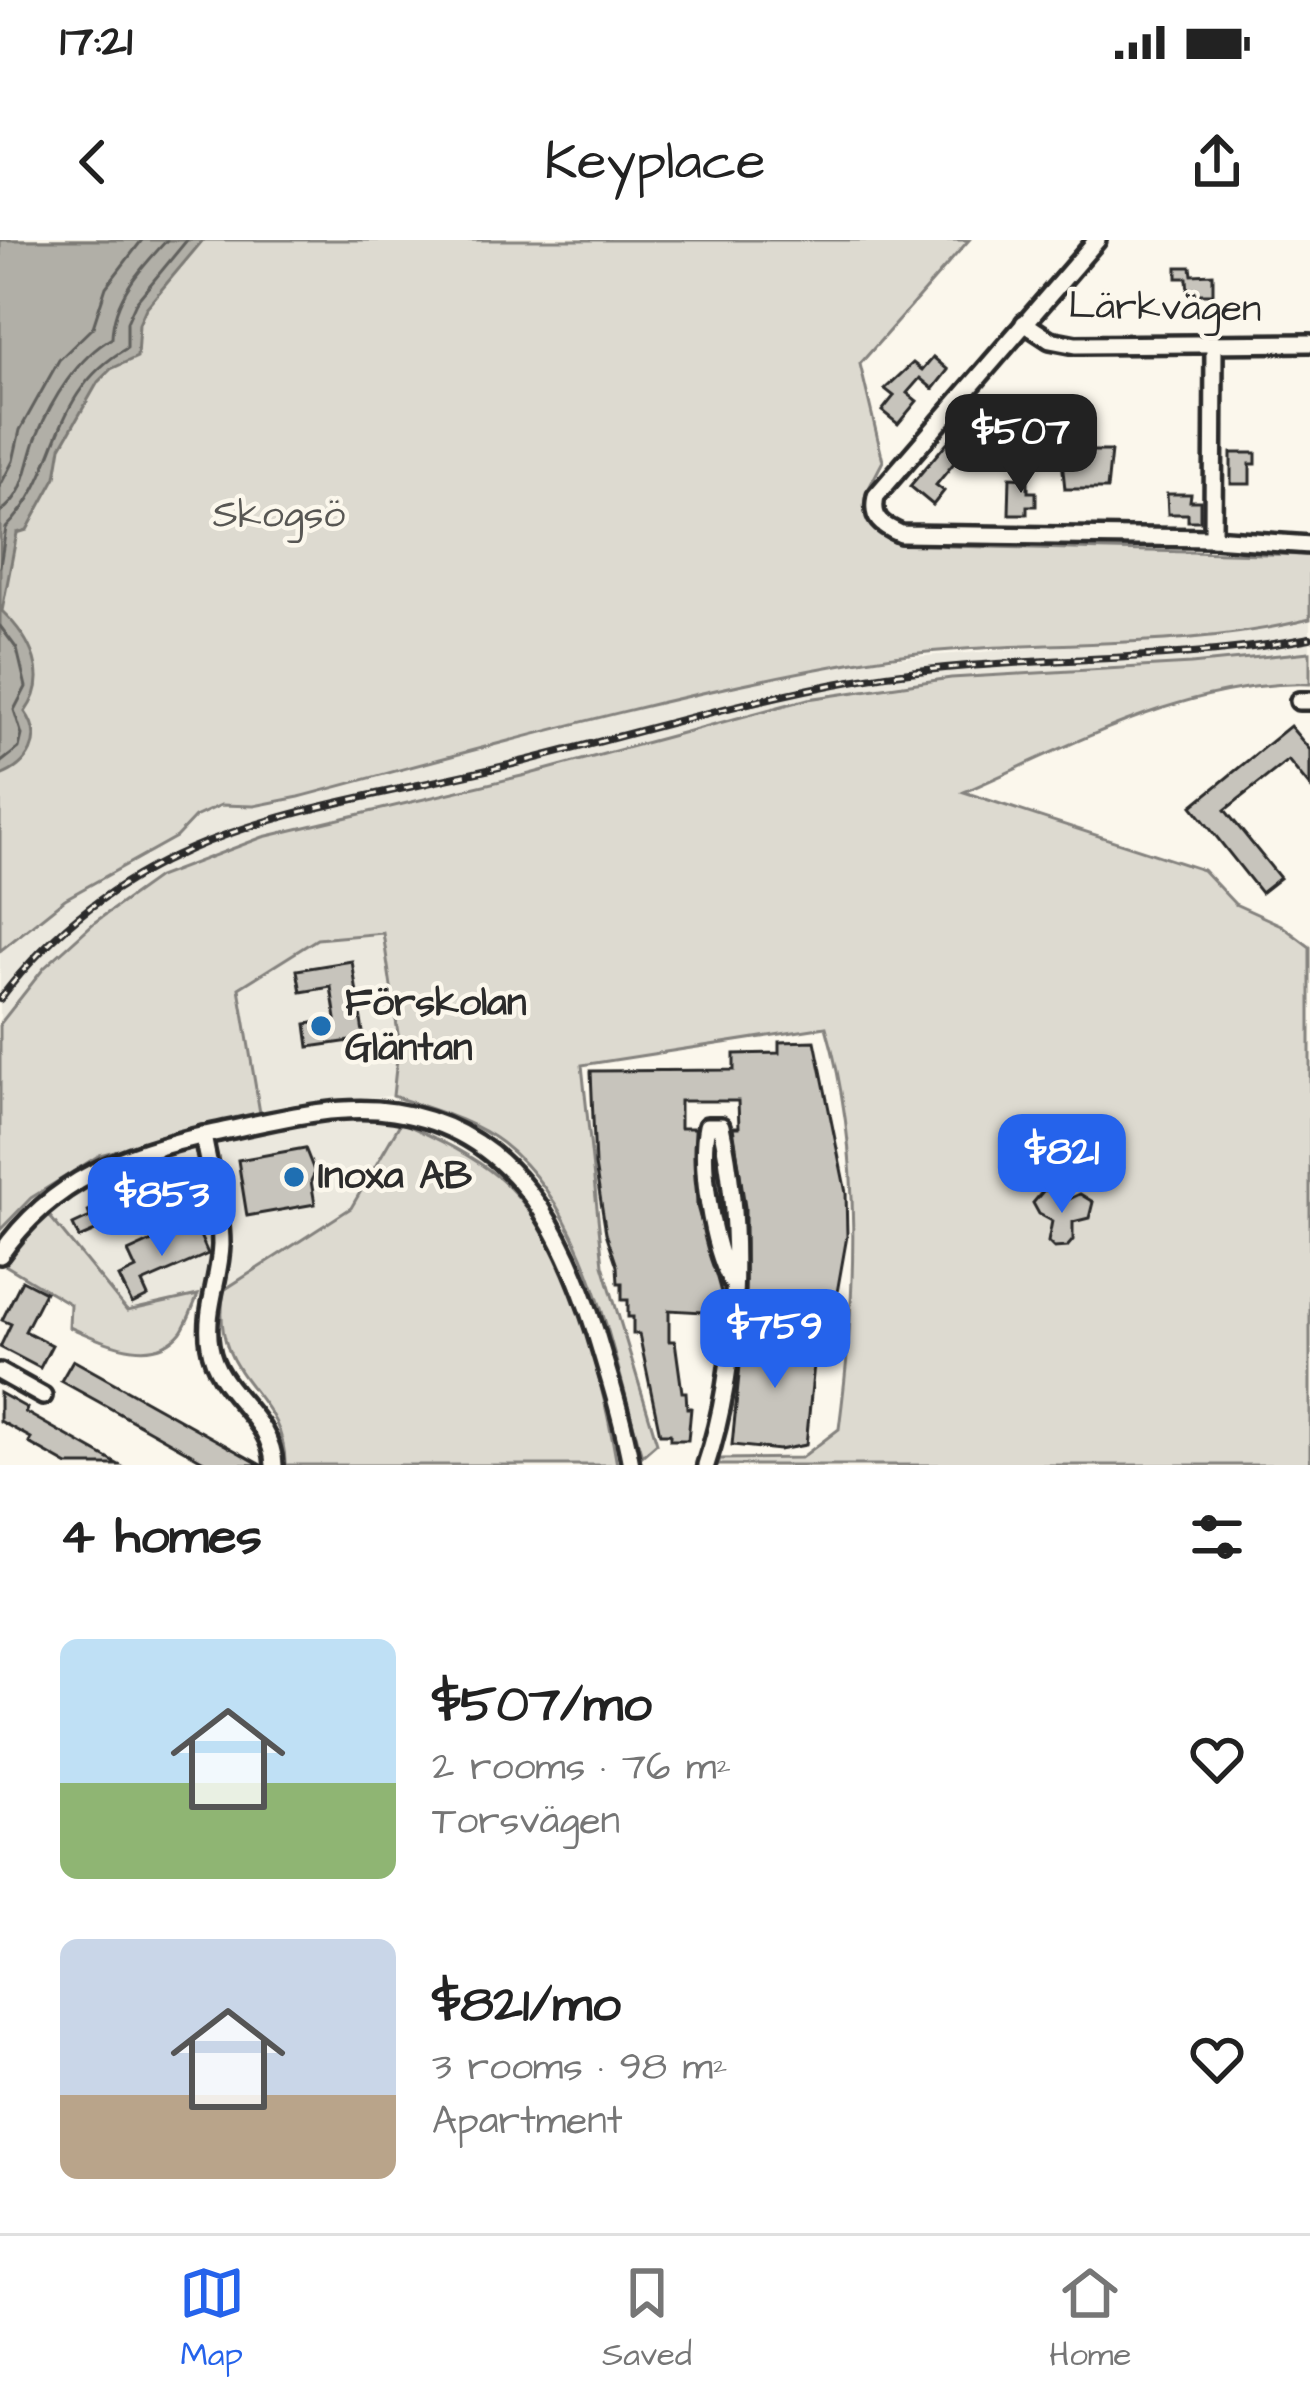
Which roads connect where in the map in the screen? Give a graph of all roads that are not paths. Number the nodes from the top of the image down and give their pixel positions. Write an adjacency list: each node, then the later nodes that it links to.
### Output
1 (1097, 240): 2 (street)
2 (1024, 323): 4 (street, Lärkvägen); 5 (street)
3 (1310, 343): 4 (street, Lärkvägen)
4 (1214, 344): 5 (street)
5 (1214, 538): 6 (street)
6 (1310, 545)
7 (203, 1136): 8 (street); 12 (street); 13 (street)
8 (0, 1255)
9 (731, 1281): 9 (street); 14 (street)
10 (0, 1372): 11 (street)
11 (43, 1396)
12 (274, 1465)
13 (631, 1465)
14 (706, 1465)

